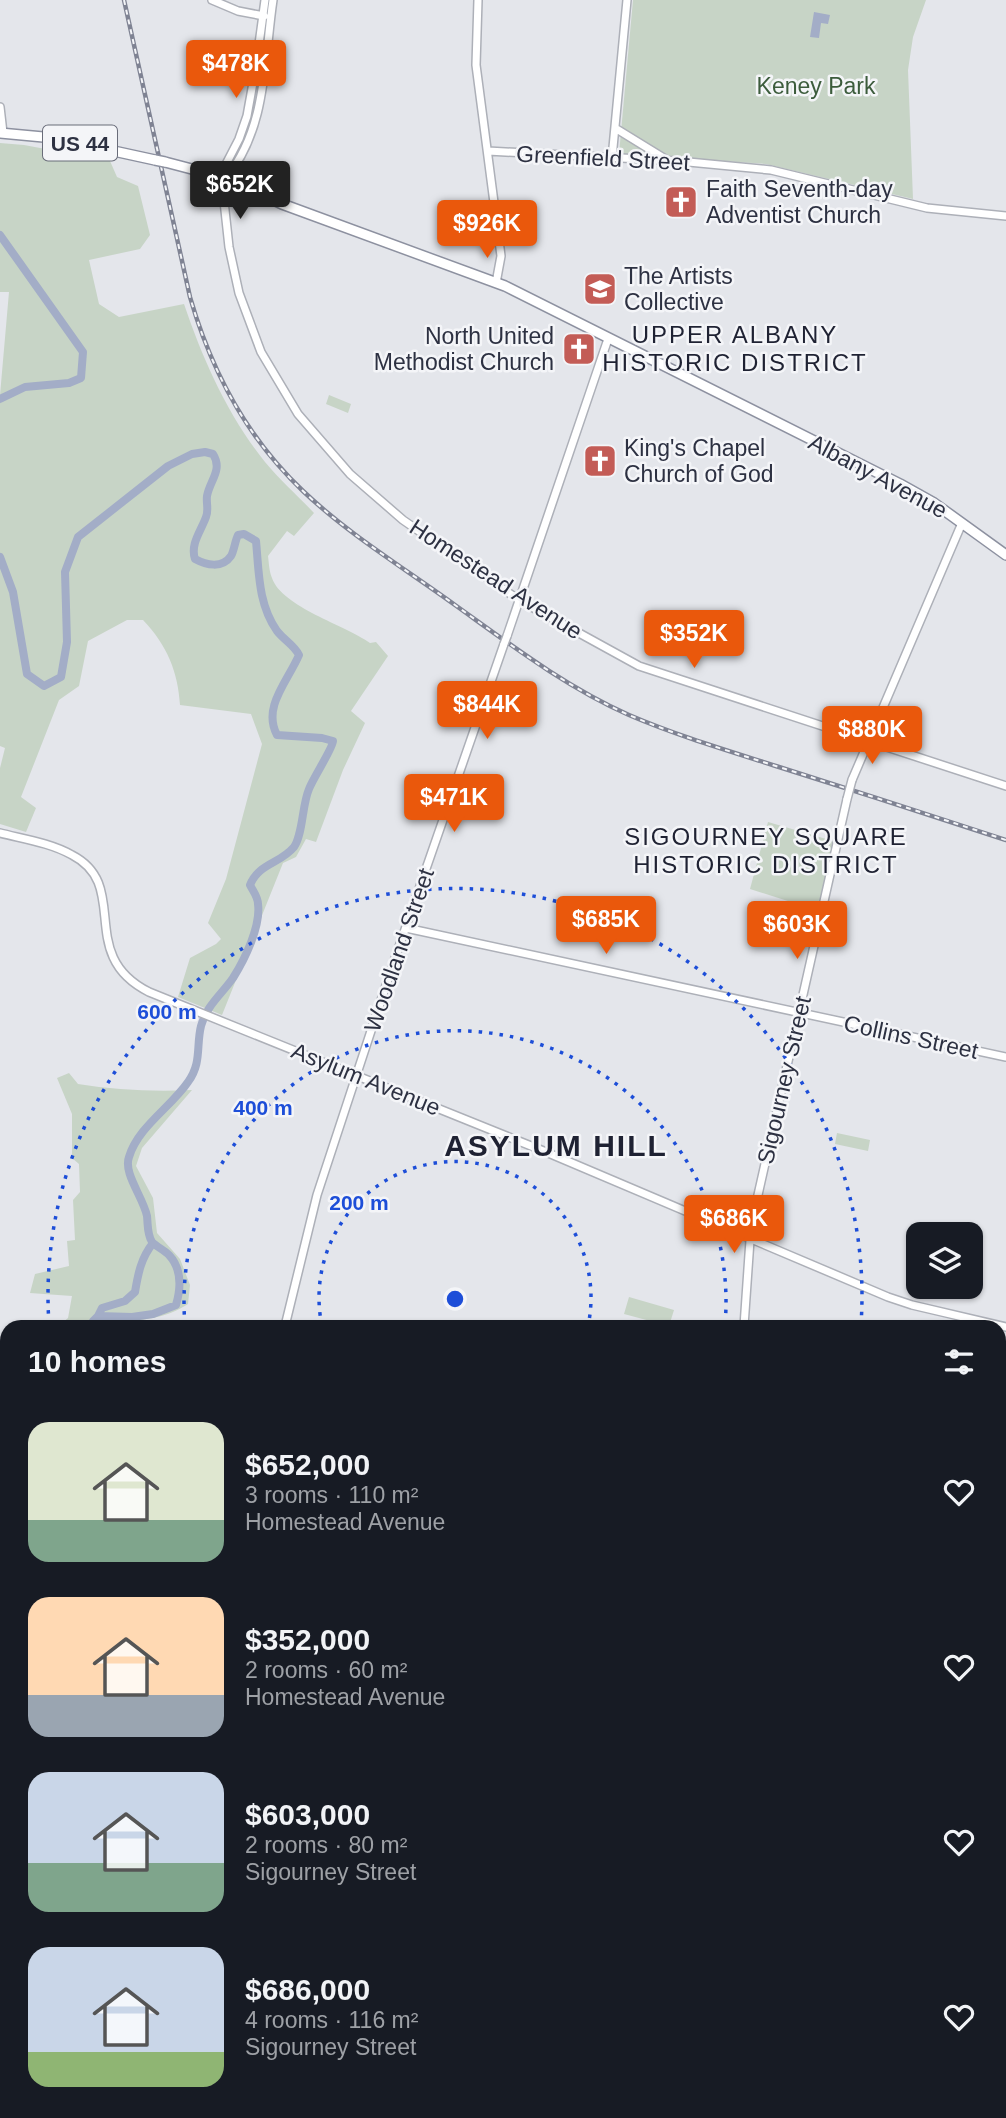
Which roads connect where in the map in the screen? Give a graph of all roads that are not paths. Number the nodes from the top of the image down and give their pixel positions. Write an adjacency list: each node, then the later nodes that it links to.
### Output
1 (212, 0): 6 (main road)
2 (265, 0): 6 (main road, Homestead Avenue)
3 (273, 0): 7 (main road)
4 (478, 0): 13 (main road)
5 (627, 0): 11 (main road)
6 (262, 16): 7 (main road); 8 (main road, Homestead Avenue)
7 (271, 17): 9 (main road)
8 (251, 93): 9 (main road); 16 (main road, Homestead Avenue)
9 (260, 95): 16 (main road)
10 (0, 107): 12 (main road)
11 (615, 128): 14 (main road); 15 (main road)
12 (1, 133): 16 (highway, Albany Avenue / US 44)
13 (488, 151): 14 (main road, Greenfield Street); 18 (main road)
14 (612, 158): 15 (main road, Greenfield Street)
15 (667, 161): 17 (main road, Greenfield Street)
16 (226, 178): 18 (highway, Albany Avenue / US 44); 22 (main road, Homestead Avenue)
17 (1006, 216)
18 (496, 283): 19 (highway, Albany Avenue / US 44)
19 (608, 339): 20 (highway, Albany Avenue / US 44); 22 (main road, Woodland Street)
20 (961, 523): 21 (highway, Albany Avenue / US 44); 23 (main road, Sigourney Street)
21 (1006, 555)
22 (519, 600): 23 (main road, Homestead Avenue); 26 (main road, Woodland Street)
23 (868, 741): 24 (main road, Homestead Avenue); 27 (main road, Sigourney Street, bridge)
24 (1006, 786)
25 (0, 833): 29 (main road, Asylum Avenue)
26 (406, 928): 27 (main road, Collins Street); 29 (main road, Woodland Street)
27 (800, 1012): 28 (main road, Collins Street); 30 (main road, Sigourney Street)
28 (1006, 1057)
29 (358, 1076): 30 (main road, Asylum Avenue); 31 (main road, Woodland Street)
30 (750, 1238): 32 (main road, Sigourney Street); 33 (main road, Asylum Avenue)
31 (286, 1320)
32 (744, 1320)
33 (977, 1320)

